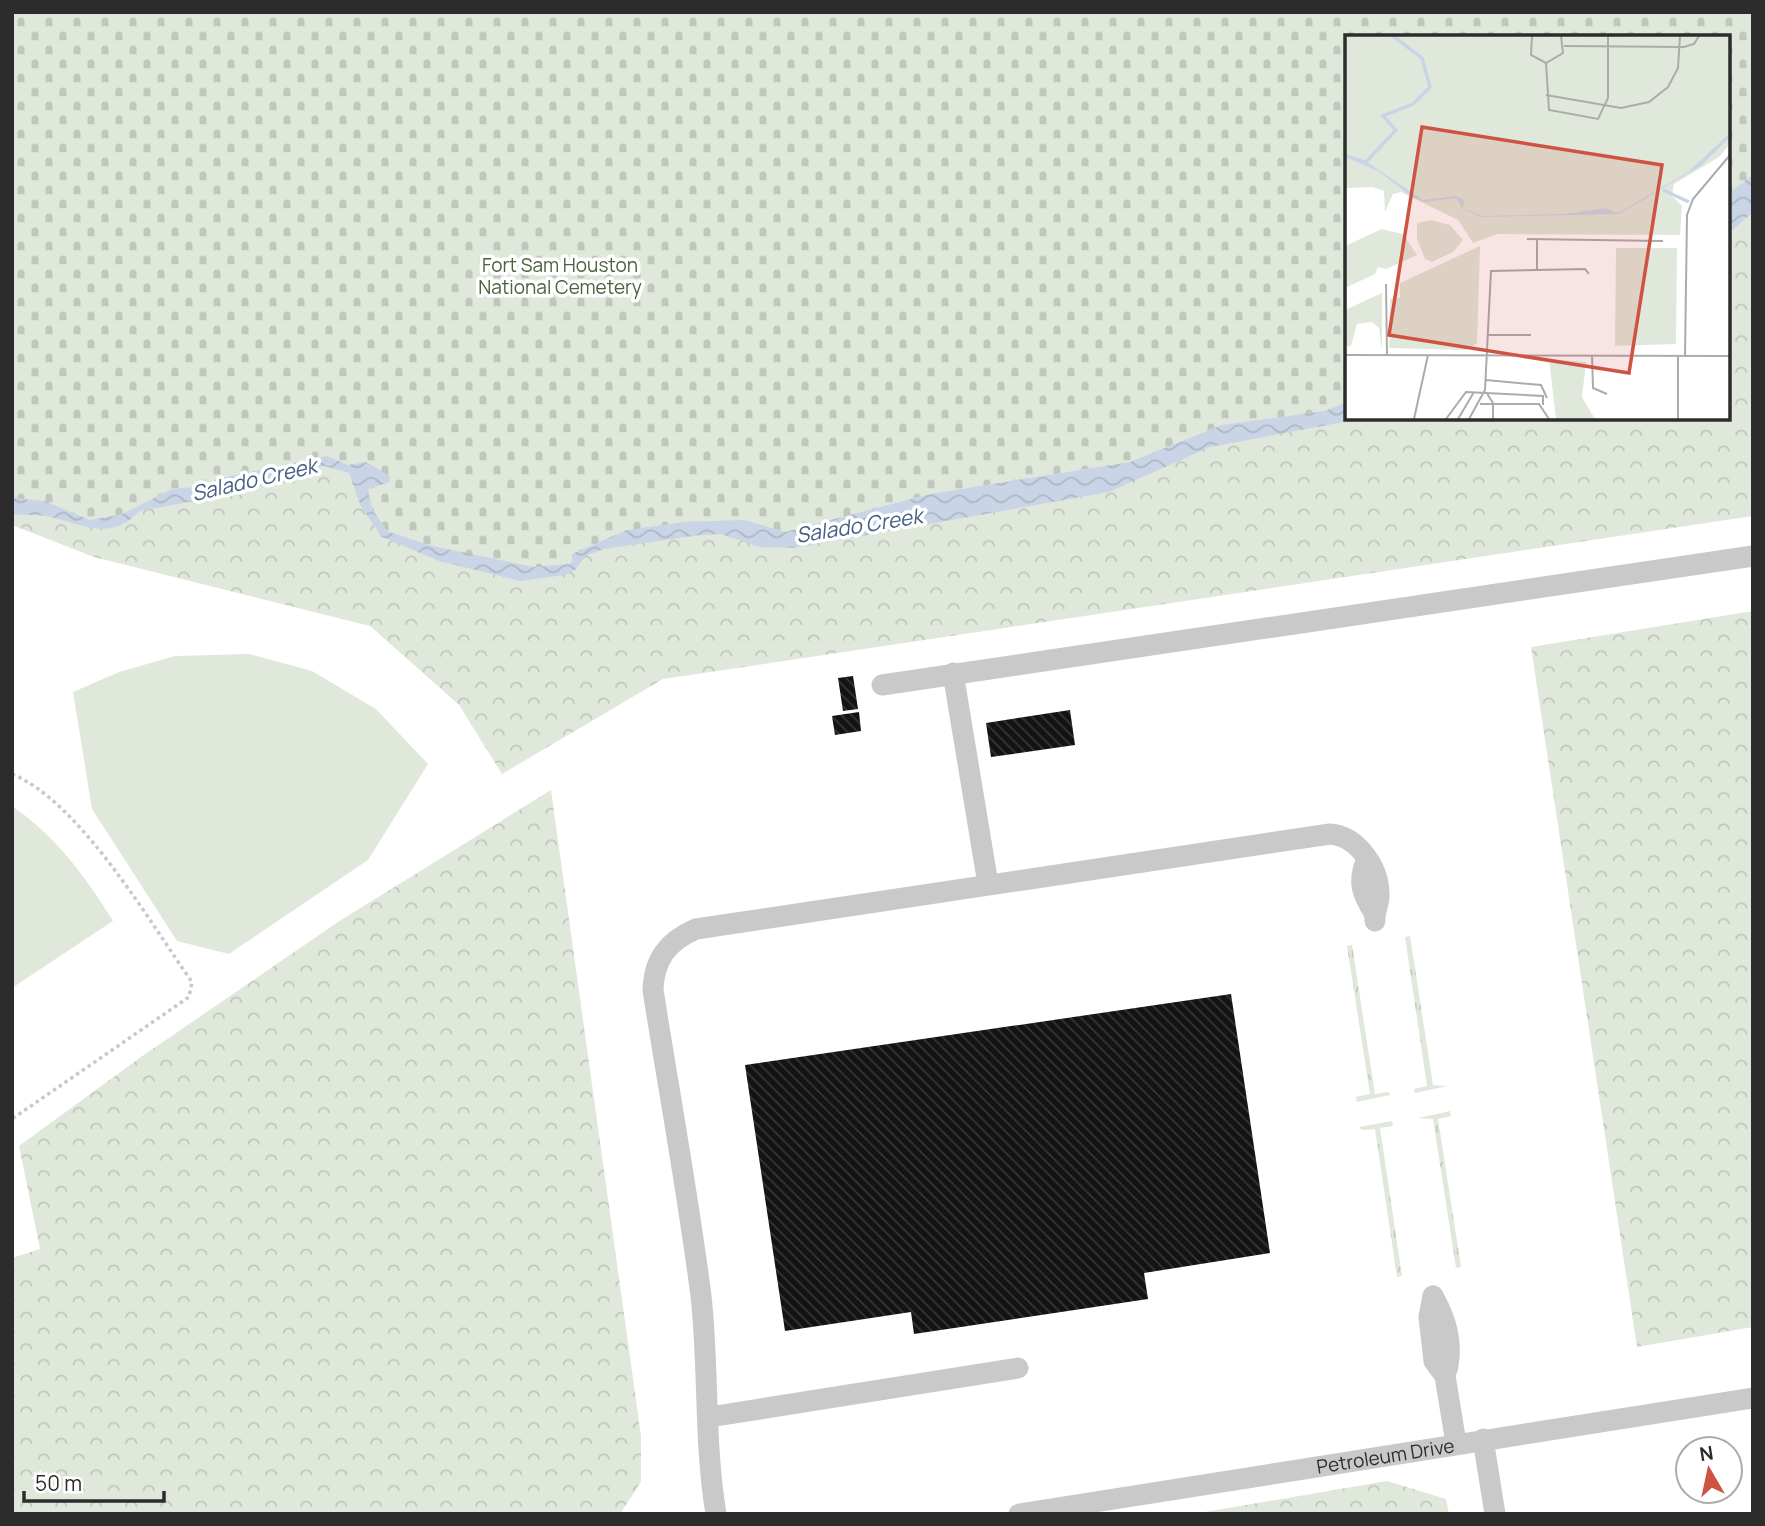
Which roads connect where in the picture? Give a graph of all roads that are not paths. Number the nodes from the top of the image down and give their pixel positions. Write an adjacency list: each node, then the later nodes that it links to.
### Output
1 (1753, 556): 2 (street)
2 (953, 673): 3 (street); 4 (street)
3 (883, 685)
4 (988, 884): 5 (street); 9 (street)
5 (1375, 917)
6 (1018, 1368): 9 (street)
7 (1445, 1376): 11 (street)
8 (1753, 1398): 10 (street, Petroleum Drive)
9 (710, 1417): 12 (street)
10 (1483, 1439): 11 (street, Petroleum Drive); 14 (street)
11 (1456, 1443): 13 (street, Petroleum Drive)
12 (716, 1514)
13 (1019, 1514)
14 (1495, 1514)

